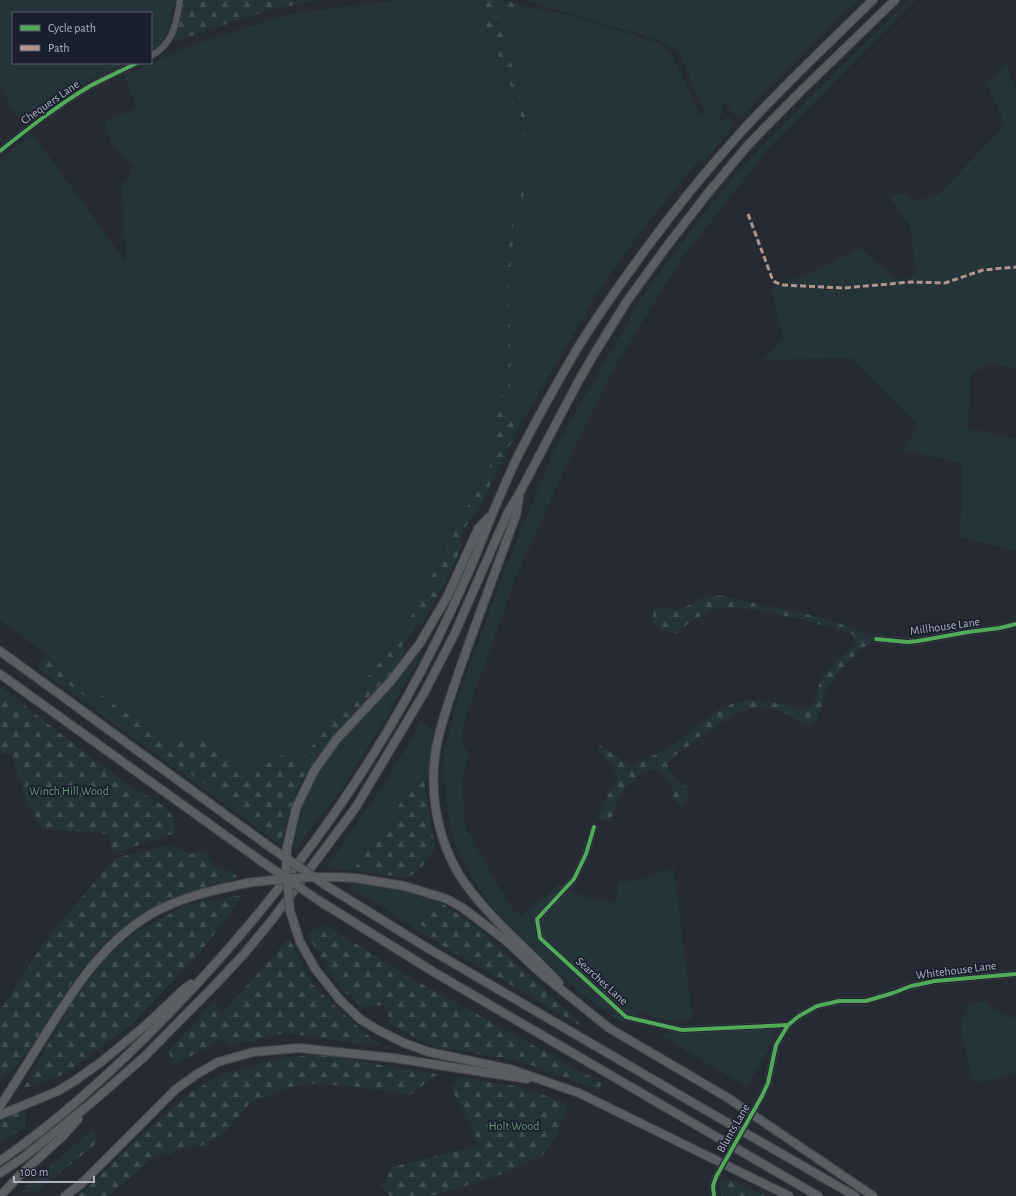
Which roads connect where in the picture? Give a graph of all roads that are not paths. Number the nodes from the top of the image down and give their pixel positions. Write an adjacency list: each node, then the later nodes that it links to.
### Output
1 (180, 0): 4 (street)
2 (873, 0): 8 (highway)
3 (895, 0): 7 (highway)
4 (152, 55)
5 (135, 64): 6 (street, Chequers Lane)
6 (0, 151)
7 (520, 494): 16 (highway); 20 (highway)
8 (492, 513): 14 (highway); 19 (highway, bridge)
9 (1016, 624): 10 (street, Millhouse Lane)
10 (876, 639)
11 (0, 651): 30 (highway, bridge)
12 (0, 674): 29 (highway, bridge)
13 (594, 827): 17 (street, Searches Lane)
14 (210, 971): 22 (highway); 23 (highway)
15 (1016, 974): 17 (street, Whitehouse Lane)
16 (582, 1007): 21 (highway, bridge); 31 (highway)
17 (788, 1025): 18 (street, Whitehouse Lane)
18 (771, 1069): 27 (street, Blunts Lane, bridge)
19 (559, 1086): 26 (highway); 28 (highway)
20 (90, 1104): 24 (highway); 25 (highway)
21 (0, 1106)
22 (0, 1114)
23 (0, 1161)
24 (0, 1173)
25 (0, 1196)
26 (65, 1196)
27 (714, 1196)
28 (789, 1196)
29 (818, 1196)
30 (855, 1196)
31 (873, 1196)

